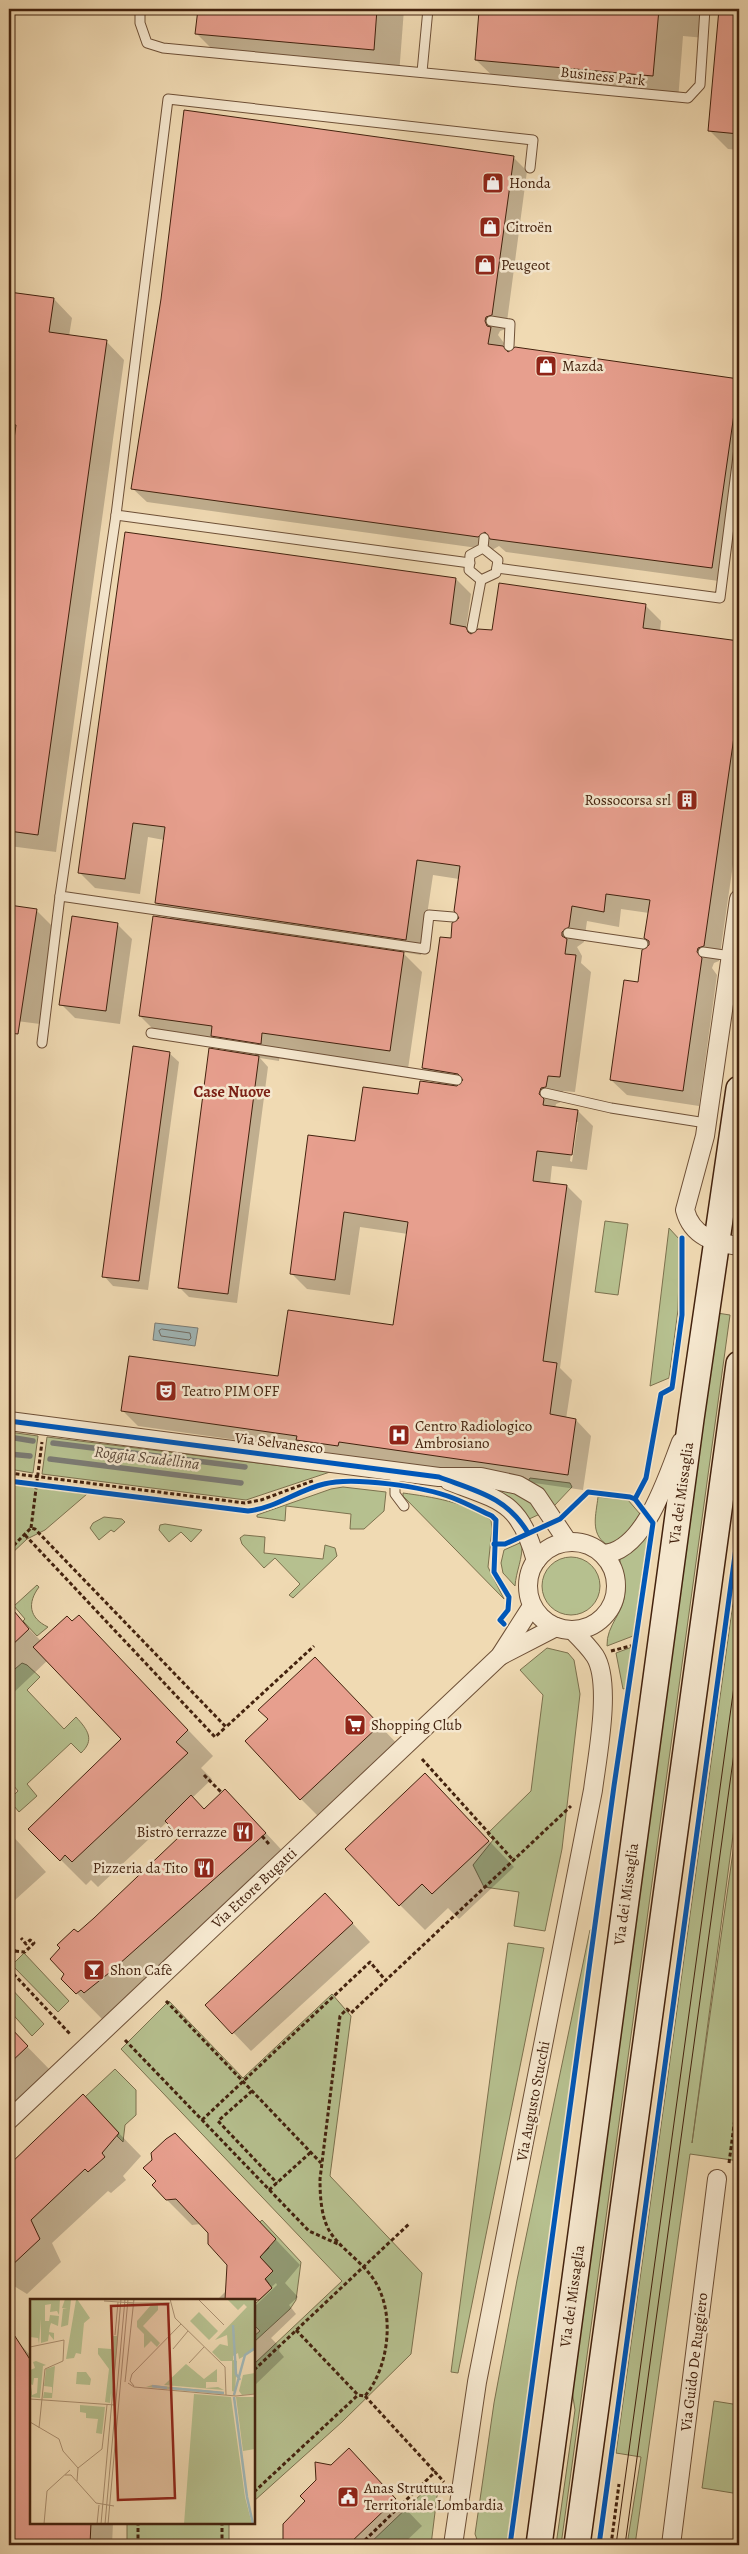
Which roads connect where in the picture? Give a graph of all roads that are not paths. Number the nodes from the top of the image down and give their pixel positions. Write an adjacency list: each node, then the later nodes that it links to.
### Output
1 (140, 9): 4 (lane, Business Park)
2 (428, 9): 4 (lane)
3 (705, 9): 4 (lane, Business Park)
4 (422, 72)
5 (530, 168): 9 (lane)
6 (492, 322): 7 (lane)
7 (509, 346)
8 (739, 448): 13 (lane)
9 (116, 515): 12 (lane); 16 (lane)
10 (484, 538): 11 (lane)
11 (483, 548): 12 (lane); 13 (lane)
12 (470, 563): 14 (lane)
13 (497, 568): 14 (lane)
14 (481, 580): 15 (lane)
15 (472, 628)
16 (60, 896): 18 (lane); 24 (lane)
17 (739, 899): 21 (street)
18 (453, 916)
19 (568, 933): 20 (lane)
20 (643, 944)
21 (735, 946): 22 (lane); 28 (street)
22 (703, 952)
23 (151, 1033): 25 (lane)
24 (42, 1043)
25 (457, 1080)
26 (739, 1089): 29 (main road, Via dei Missaglia)
27 (545, 1093): 28 (lane)
28 (706, 1123): 29 (street)
29 (728, 1245): 31 (main road, Via dei Missaglia)
30 (739, 1364): 48 (main road)
31 (691, 1419): 37 (street); 47 (main road, Via dei Missaglia)
32 (9, 1421): 33 (street, Via Selvanesco)
33 (395, 1471): 34 (street, Via Selvanesco); 35 (lane)
34 (439, 1477): 36 (street, Via Selvanesco); 38 (street, Via Selvanesco)
35 (404, 1506)
36 (568, 1542): 37 (street); 38 (street)
37 (603, 1554): 40 (street, Via Augusto Stucchi)
38 (536, 1561): 39 (street)
39 (532, 1606): 41 (street); 43 (street, Via Ettore Bugatti)
40 (602, 1618): 41 (street); 42 (street, Via Augusto Stucchi)
41 (564, 1629): 42 (street); 43 (street, Via Ettore Bugatti)
42 (603, 1654): 46 (street, Via Augusto Stucchi)
43 (500, 1656): 44 (street, Via Ettore Bugatti)
44 (9, 2120)
45 (716, 2179): 49 (street, Via Guido De Ruggiero)
46 (453, 2545)
47 (539, 2545)
48 (576, 2545)
49 (671, 2545)

